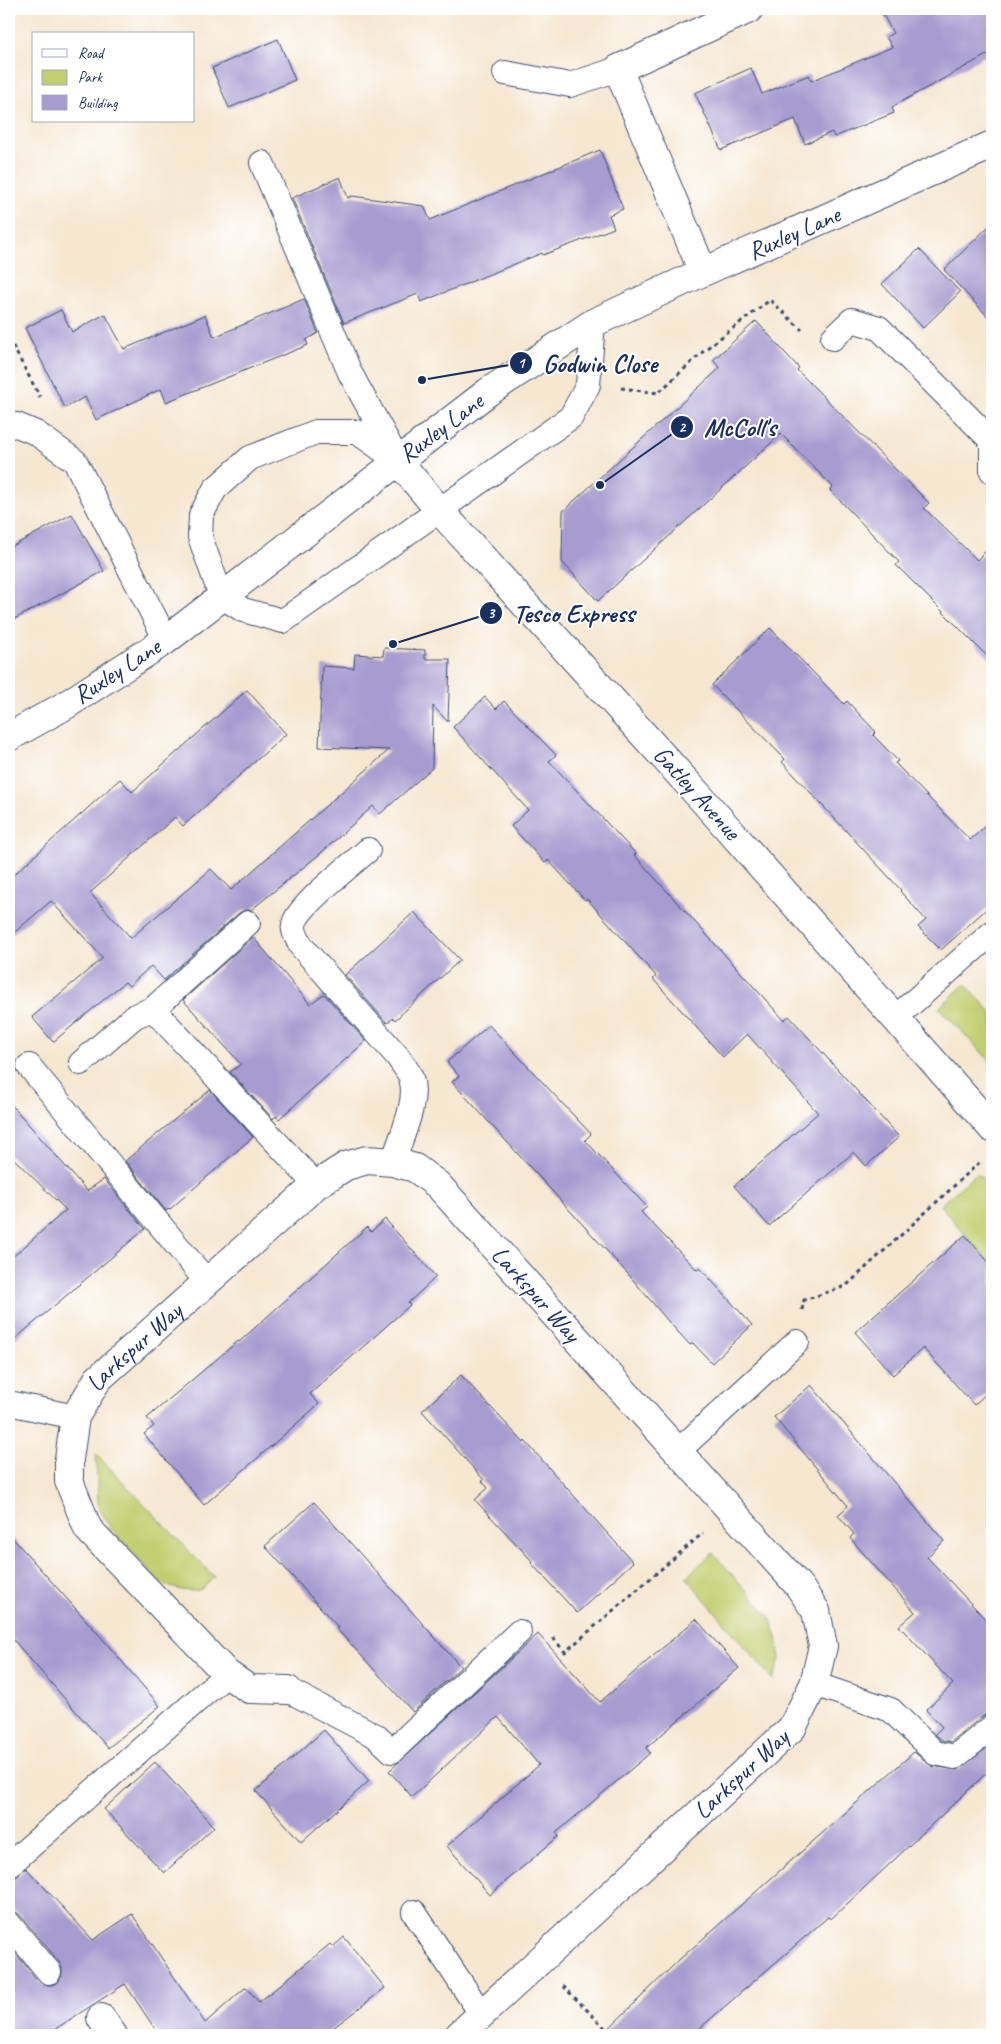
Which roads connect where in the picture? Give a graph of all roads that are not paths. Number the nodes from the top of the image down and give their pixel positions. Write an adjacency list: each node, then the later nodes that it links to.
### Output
1 (748, 9): 2 (street)
2 (618, 69): 3 (lane); 6 (street)
3 (505, 73)
4 (992, 146): 6 (street, Ruxley Lane)
5 (262, 163): 12 (lane)
6 (703, 272): 7 (street, Ruxley Lane)
7 (593, 323): 12 (street, Ruxley Lane); 14 (lane)
8 (833, 338): 10 (lane)
9 (9, 426): 16 (lane)
10 (992, 441)
11 (992, 446): 13 (lane)
12 (398, 460): 14 (street, Gatley Avenue); 15 (street, Ruxley Lane); 15 (lane)
13 (992, 471)
14 (440, 512): 15 (lane); 22 (street, Gatley Avenue)
15 (221, 596): 16 (street, Ruxley Lane)
16 (166, 640): 17 (street, Ruxley Lane)
17 (9, 737)
18 (368, 850): 26 (lane)
19 (248, 923): 21 (lane)
20 (992, 933): 22 (lane)
21 (153, 1009): 23 (lane); 27 (lane)
22 (895, 1018): 25 (street, Gatley Avenue)
23 (81, 1063)
24 (29, 1066): 28 (lane)
25 (992, 1128)
26 (393, 1162): 27 (street, Larkspur Way); 32 (street, Larkspur Way)
27 (316, 1185): 28 (street, Larkspur Way)
28 (207, 1282): 31 (street, Larkspur Way)
29 (797, 1342): 32 (lane)
30 (9, 1403): 31 (lane)
31 (75, 1417): 34 (street, Larkspur Way)
32 (677, 1452): 35 (street, Larkspur Way)
33 (519, 1632): 36 (lane)
34 (227, 1674): 36 (street, Larkspur Way); 38 (lane)
35 (814, 1684): 37 (lane); 42 (street, Larkspur Way)
36 (288, 1690)
37 (992, 1727)
38 (9, 1865)
39 (414, 1912): 42 (lane)
40 (9, 1924): 41 (lane)
41 (49, 1972)
42 (482, 2014): 43 (street, Larkspur Way)
43 (459, 2035)

